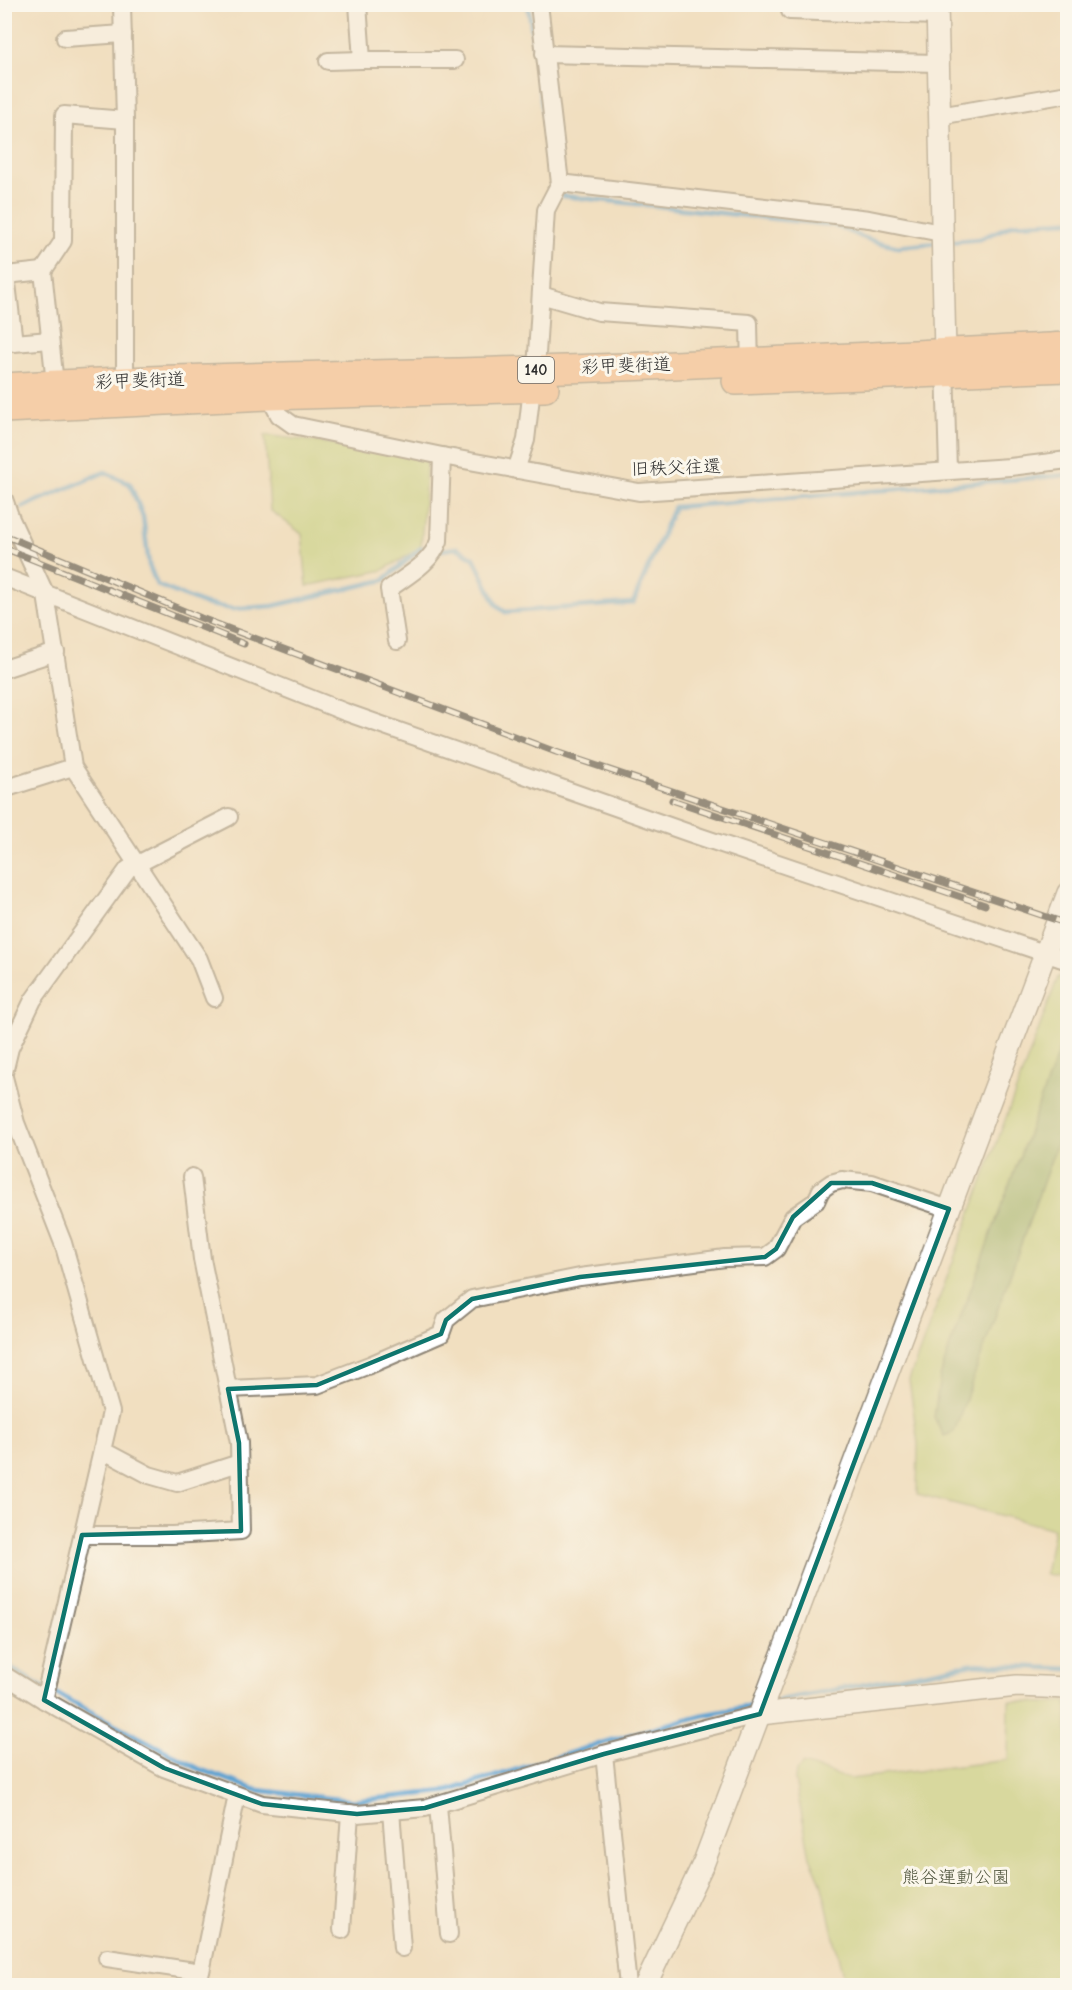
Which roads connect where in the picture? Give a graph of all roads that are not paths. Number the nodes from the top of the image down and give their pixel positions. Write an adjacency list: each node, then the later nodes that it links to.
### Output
1 (122, 4): 6 (street)
2 (358, 4): 9 (street)
3 (539, 4): 8 (street)
4 (791, 4): 5 (street)
5 (937, 10): 12 (street)
6 (123, 34): 7 (street); 15 (street)
7 (65, 38)
8 (544, 54): 12 (street); 16 (street)
9 (362, 60): 10 (street); 11 (street)
10 (455, 60)
11 (328, 61)
12 (937, 63): 14 (street)
13 (1068, 94): 14 (street)
14 (939, 116): 17 (street)
15 (125, 120): 18 (street); 26 (street)
16 (560, 183): 17 (street); 19 (street)
17 (941, 233): 22 (street)
18 (43, 271): 20 (street); 20 (street)
19 (540, 295): 24 (street); 25 (street)
20 (50, 340): 27 (street)
21 (1068, 346): 22 (highway, 彩甲斐街道 / 140)
22 (945, 362): 23 (highway, 彩甲斐街道 / 140); 24 (highway, 彩甲斐街道 / 140); 34 (street)
23 (1068, 368)
24 (749, 371): 25 (highway, 彩甲斐街道 / 140)
25 (534, 379): 26 (highway, 彩甲斐街道 / 140); 29 (highway, 彩甲斐街道 / 140); 33 (street)
26 (125, 381): 27 (highway, 彩甲斐街道 / 140)
27 (55, 384): 28 (highway, 彩甲斐街道 / 140)
28 (4, 387)
29 (269, 396): 30 (highway, 彩甲斐街道 / 140); 31 (street, 旧秩父往還)
30 (4, 409)
31 (442, 456): 33 (street, 旧秩父往還); 38 (street)
32 (1068, 460): 34 (street, 旧秩父往還)
33 (516, 470): 34 (street, 旧秩父往還)
34 (948, 471)
35 (4, 499): 37 (street)
36 (4, 577): 37 (street)
37 (46, 595): 39 (street); 46 (street)
38 (397, 641)
39 (56, 652): 40 (street); 41 (street)
40 (4, 669)
41 (73, 766): 42 (street); 44 (street)
42 (4, 789)
43 (229, 817): 44 (street)
44 (136, 865): 48 (street); 49 (street)
45 (1068, 893): 46 (street)
46 (1045, 953): 47 (street); 52 (street)
47 (1068, 961)
48 (214, 998)
49 (5, 1070): 50 (street)
50 (10, 1128): 54 (street)
51 (192, 1177): 53 (street)
52 (949, 1209): 53 (street); 60 (street)
53 (228, 1389): 55 (street)
54 (102, 1450): 55 (street); 56 (street)
55 (239, 1463): 56 (street)
56 (82, 1535): 59 (street)
57 (4, 1675): 59 (street)
58 (1068, 1688): 60 (street)
59 (44, 1699): 62 (street)
60 (760, 1714): 61 (street); 71 (street)
61 (604, 1754): 63 (street); 70 (street)
62 (237, 1795): 65 (street); 69 (street)
63 (438, 1805): 64 (street); 67 (street)
64 (391, 1811): 65 (street); 68 (street)
65 (350, 1813): 66 (street)
66 (342, 1930)
67 (448, 1934)
68 (402, 1948)
69 (107, 1958)
70 (628, 1986)
71 (645, 1986)

